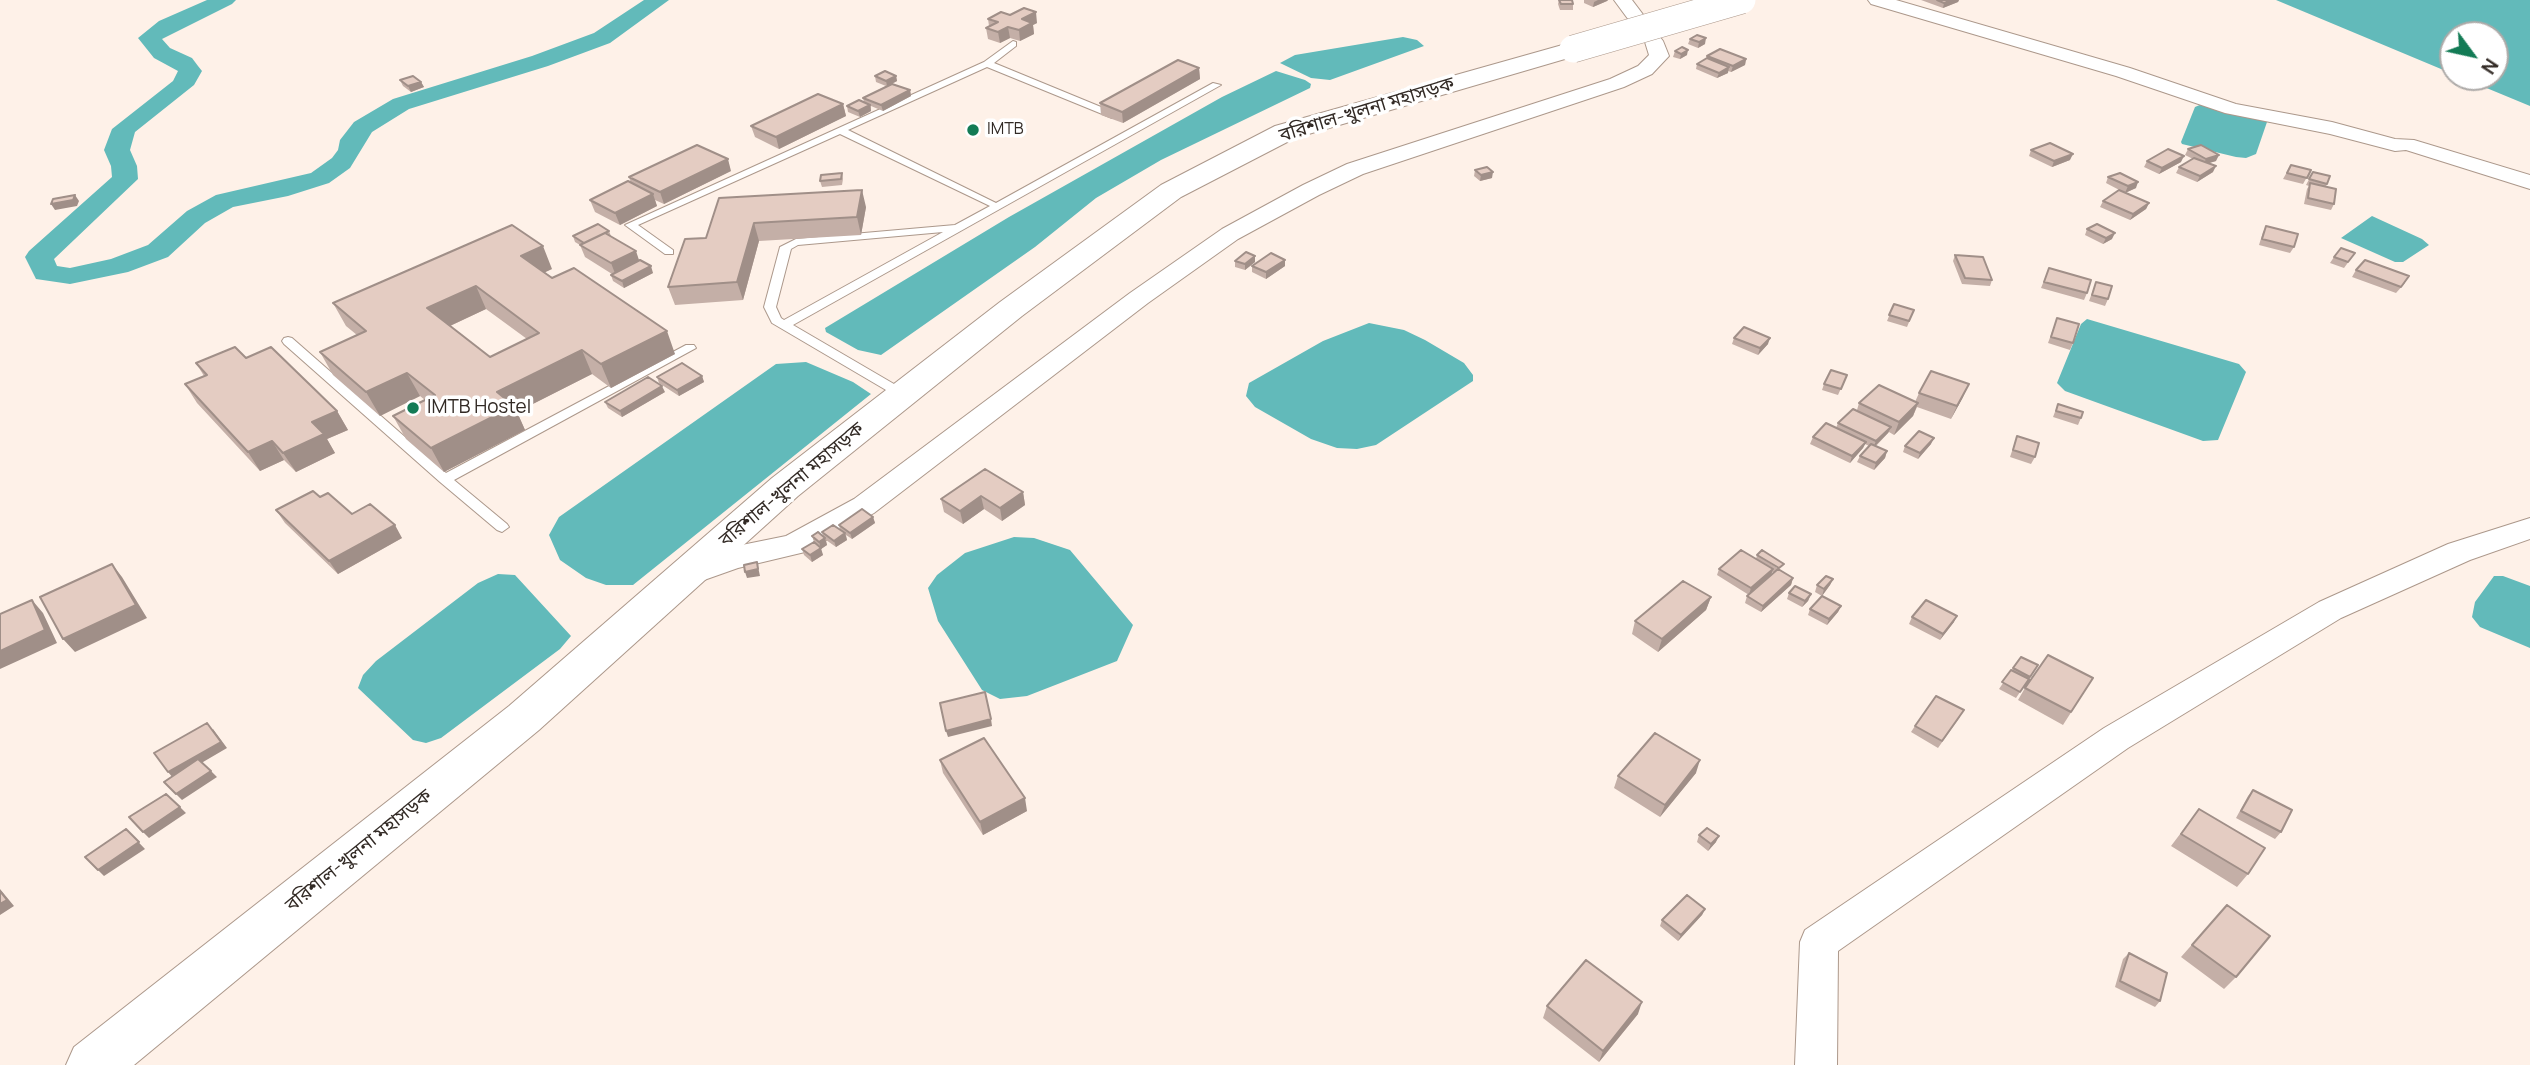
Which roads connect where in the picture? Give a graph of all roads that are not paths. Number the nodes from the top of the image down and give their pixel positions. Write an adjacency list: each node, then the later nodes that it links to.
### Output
1 (1623, 0): 20 (street)
2 (1742, 0): 20 (highway, বরিশাল-খুলনা মহাসড়ক, bridge)
3 (1877, 0): 9 (street)
4 (1013, 44): 5 (lane)
5 (987, 64): 7 (lane); 8 (lane)
6 (1216, 85): 7 (lane)
7 (1141, 127): 11 (lane)
8 (842, 131): 10 (lane); 12 (lane)
9 (2530, 182)
10 (991, 203)
11 (960, 227): 13 (lane); 13 (lane)
12 (669, 252)
13 (784, 325): 16 (lane)
14 (288, 341): 17 (lane)
15 (690, 348): 17 (lane)
16 (890, 387)
17 (445, 478): 18 (lane)
18 (502, 527)
19 (2530, 528): 22 (street)
20 (684, 577): 21 (highway, বরিশাল-খুলনা মহাসড়ক)
21 (93, 1065)
22 (1816, 1065)

